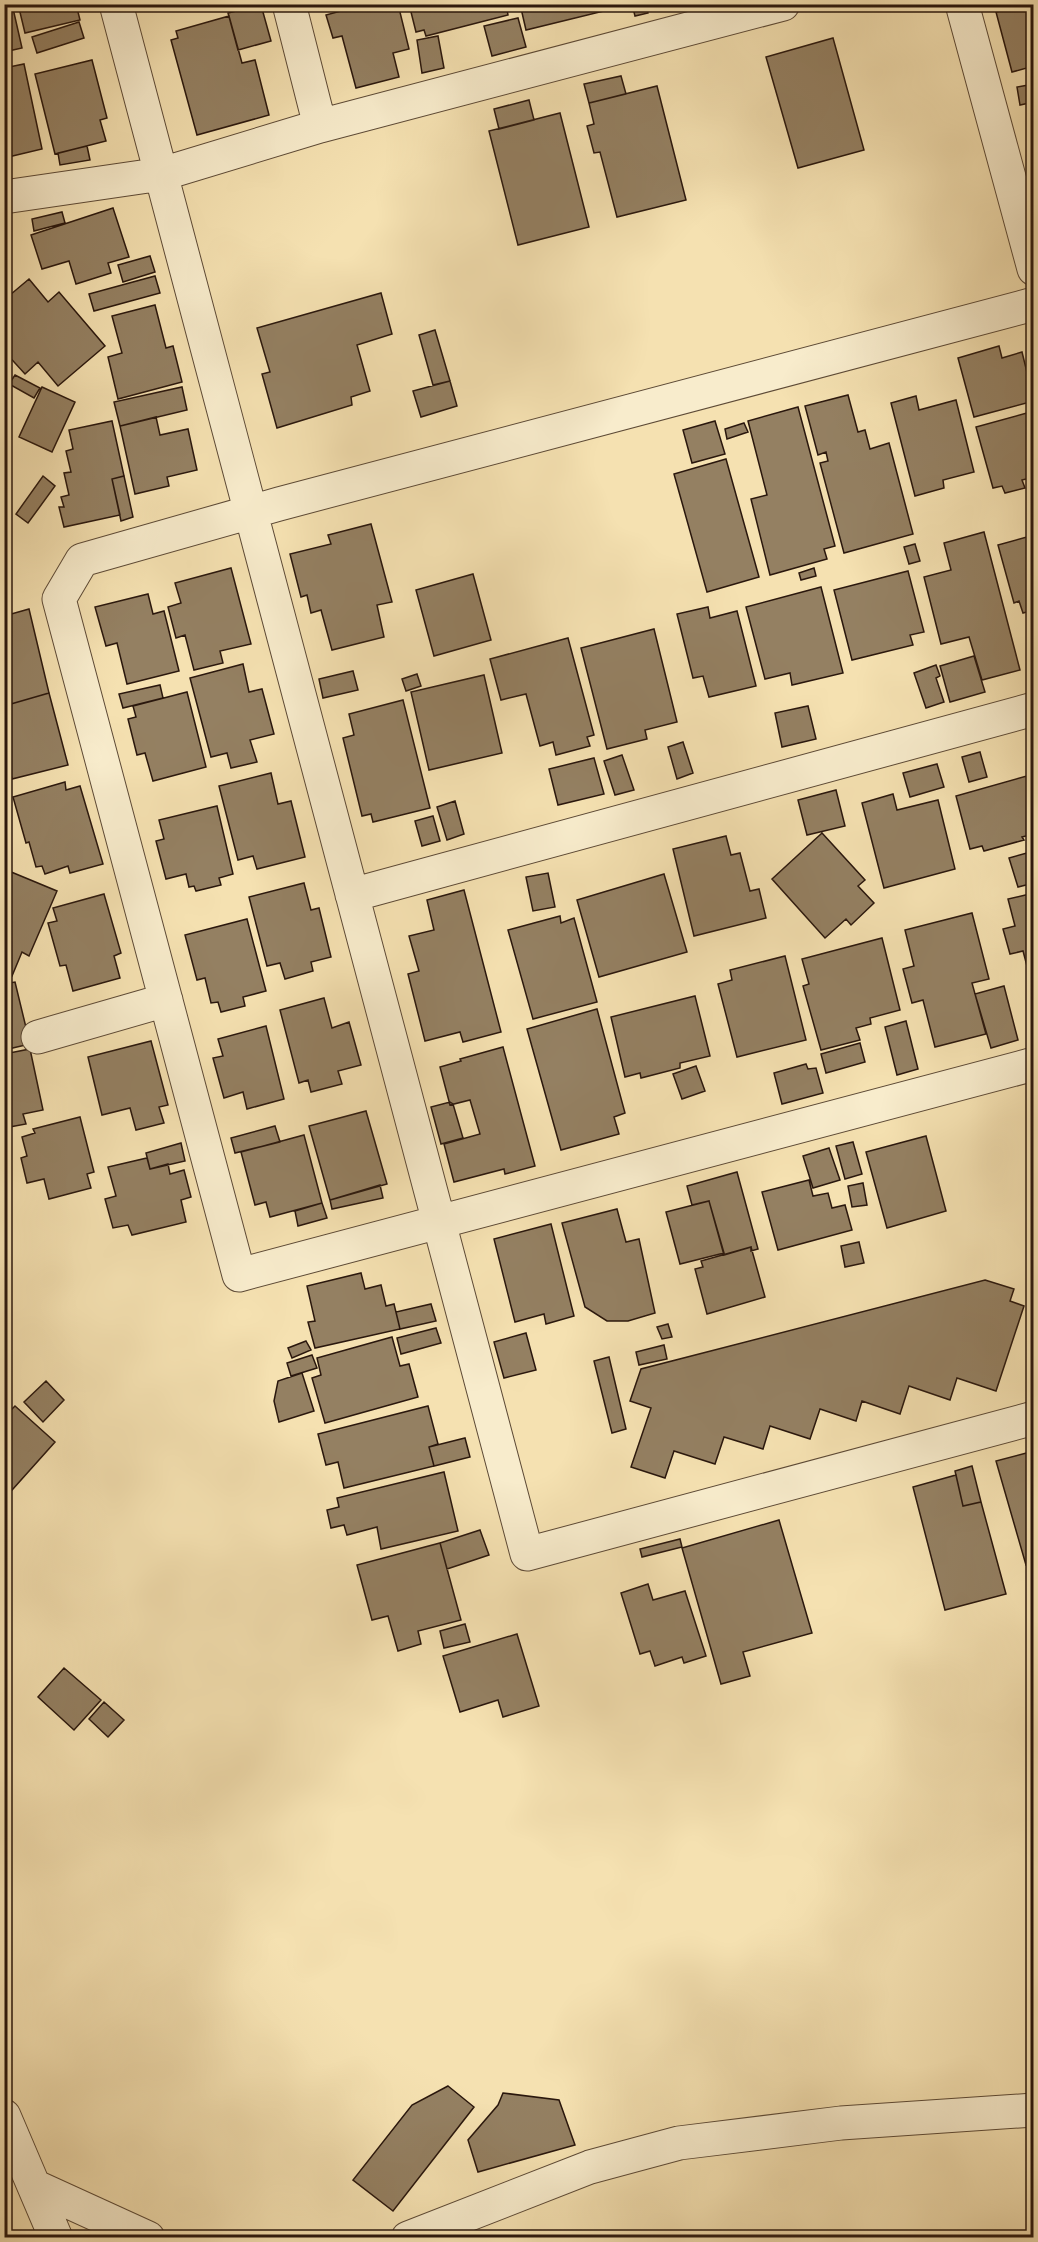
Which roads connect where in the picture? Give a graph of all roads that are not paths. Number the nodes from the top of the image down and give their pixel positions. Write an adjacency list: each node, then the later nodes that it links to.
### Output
1 (116, 4): 6 (street)
2 (289, 4): 5 (street)
3 (783, 4): 5 (street)
4 (962, 4): 8 (street)
5 (320, 126): 6 (street)
6 (162, 174): 7 (street); 10 (street)
7 (4, 197)
8 (1034, 269)
9 (1034, 304): 10 (street)
10 (252, 512): 12 (street); 13 (street)
11 (1034, 709): 12 (street)
12 (352, 895): 16 (street)
13 (166, 1000): 14 (street); 16 (street)
14 (38, 1037)
15 (1034, 1064): 16 (street)
16 (440, 1222): 17 (street)
17 (1034, 1418)
18 (1034, 2110): 23 (street)
19 (6, 2125): 20 (street)
20 (34, 2186): 21 (street); 22 (street)
21 (136, 2232)
22 (56, 2238)
23 (408, 2238)

